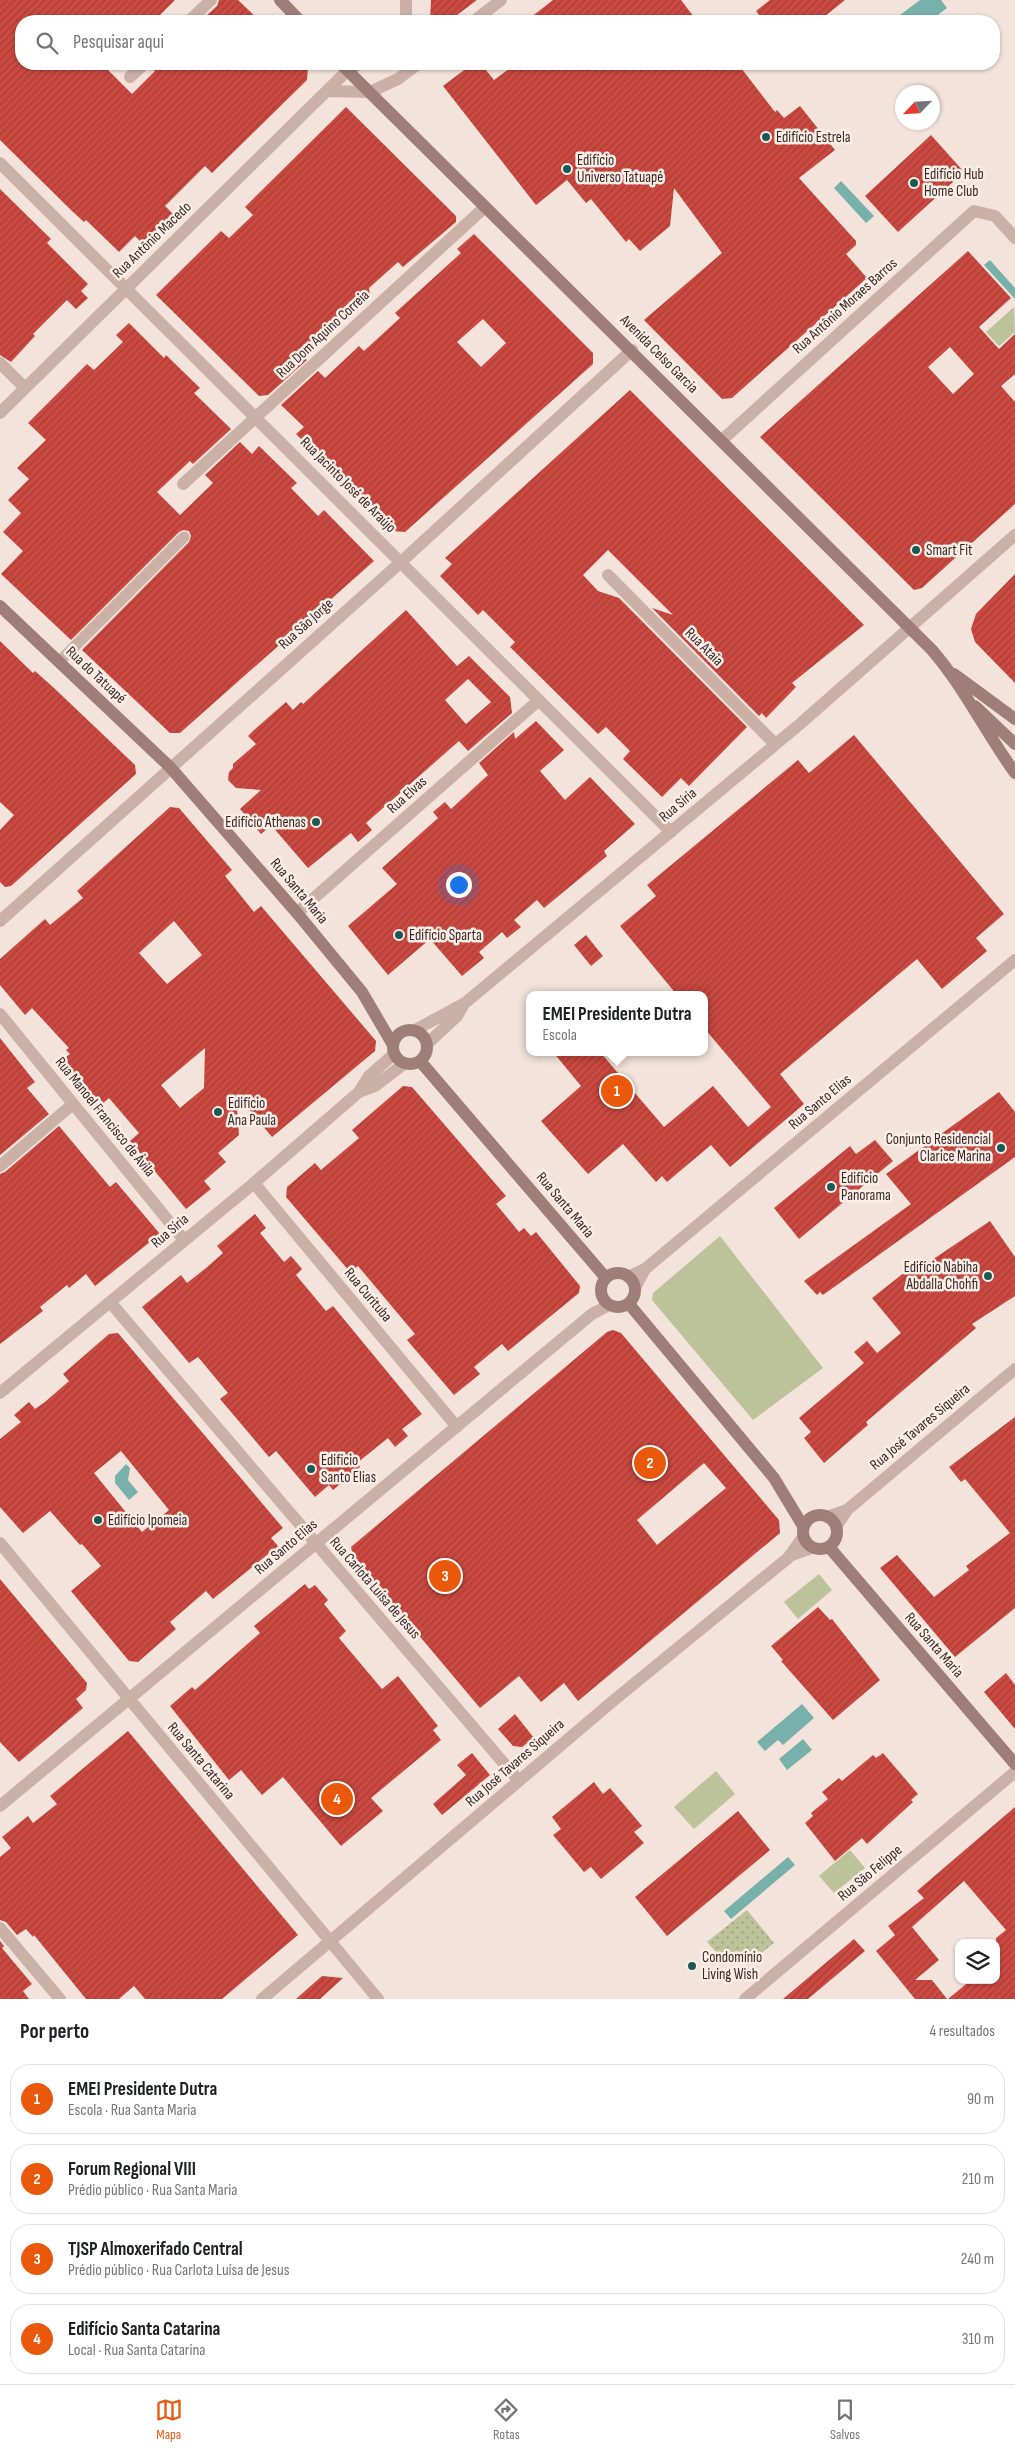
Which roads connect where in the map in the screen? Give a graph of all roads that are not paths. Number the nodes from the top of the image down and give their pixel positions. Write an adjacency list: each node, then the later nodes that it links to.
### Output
1 (211, 0): 4 (street)
2 (280, 0): 5 (street)
3 (502, 0): 6 (street)
4 (195, 15)
5 (294, 15)
6 (482, 15)
7 (138, 70): 11 (street)
8 (342, 70): 12 (street, Rua Antônio Macedo)
9 (347, 70): 13 (street, Avenida Celso Garcia)
10 (410, 70): 13 (street)
11 (130, 77)
12 (327, 91): 13 (street); 17 (street, Rua Antônio Macedo)
13 (370, 92): 15 (street, Avenida Celso Garcia)
14 (0, 163): 17 (street, Rua Jacinto José de Araújo)
15 (485, 206): 18 (street, Avenida Celso Garcia); 22 (street, Rua Dom Aquino Correia)
16 (1015, 238): 23 (street, Rua Antônio Moraes Barros)
17 (126, 288): 20 (street, Rua Antônio Macedo); 22 (street, Rua Jacinto José de Araújo)
18 (632, 350): 23 (street, Avenida Celso Garcia); 27 (street, Rua São Jorge)
19 (0, 363): 20 (street)
20 (25, 388): 21 (street, Rua Antônio Macedo)
21 (0, 413)
22 (256, 418): 24 (street, Rua Dom Aquino Correia); 27 (street, Rua Jacinto José de Araújo)
23 (722, 440): 30 (street, Avenida Celso Garcia)
24 (183, 484)
25 (1015, 535): 30 (street, Rua Síria)
26 (184, 537): 31 (lane)
27 (401, 562): 33 (street, Rua Jacinto José de Araújo); 38 (street, Rua São Jorge)
28 (608, 575): 36 (street, Rua Ataia)
29 (0, 606): 31 (street, Rua do Tatuapé)
30 (910, 628): 32 (street, Avenida Celso Garcia); 36 (street, Rua Síria)
31 (60, 662): 38 (street, Rua do Tatuapé)
32 (950, 671): 34 (street, Avenida Celso Garcia); 35 (street, Avenida Celso Garcia)
33 (539, 700): 40 (street, Rua Jacinto José de Araújo); 41 (street, Rua Elvas)
34 (967, 700): 37 (street); 39 (street, Avenida Celso Garcia)
35 (1015, 719)
36 (775, 744): 40 (street, Rua Síria)
37 (1015, 744)
38 (170, 767): 41 (street, Rua Santa Maria); 42 (street, Rua São Jorge)
39 (1015, 773)
40 (671, 832): 44 (street, Rua Síria)
41 (297, 914): 48 (street, Rua Santa Maria)
42 (2, 916)
43 (1015, 960): 56 (street, Rua Santo Elias)
44 (465, 1003): 46 (street, Rua Síria); 47 (street, Rua Síria)
45 (0, 1014): 52 (street, Rua Manoel Francisco de Ávila)
46 (416, 1030): 47 (street); 48 (street)
47 (427, 1044): 49 (street)
48 (393, 1049): 50 (street); 51 (street, Rua Síria)
49 (420, 1061): 50 (street); 58 (street, Rua Santa Maria)
50 (405, 1063): 51 (street, Rua Síria)
51 (359, 1092): 54 (street, Rua Síria)
52 (73, 1104): 53 (street); 55 (street, Rua Manoel Francisco de Ávila)
53 (0, 1166)
54 (254, 1183): 55 (street, Rua Síria); 65 (street, Rua Curituba)
55 (184, 1240): 61 (street, Rua Síria)
56 (646, 1269): 57 (street, Rua Santo Elias); 59 (street, Rua Santo Elias)
57 (628, 1277): 58 (street); 59 (street)
58 (606, 1278): 60 (street)
59 (635, 1288): 62 (street)
60 (606, 1301): 62 (street); 65 (street, Rua Santo Elias)
61 (110, 1302): 64 (street, Rua Síria); 71 (street, Rua Carlota Luísa de Jesus)
62 (629, 1304): 69 (street)
63 (1015, 1369): 66 (street, Rua José Tavares Siqueira)
64 (0, 1393)
65 (457, 1427): 71 (street, Rua Santo Elias)
66 (847, 1510): 67 (street, Rua José Tavares Siqueira); 68 (street, Rua José Tavares Siqueira)
67 (827, 1517): 68 (street); 69 (street)
68 (836, 1527): 72 (street)
69 (803, 1532): 73 (street); 74 (street, Rua José Tavares Siqueira)
70 (0, 1543): 75 (street, Rua Santa Catarina)
71 (316, 1544): 75 (street, Rua Santo Elias); 78 (street, Rua Carlota Luísa de Jesus)
72 (829, 1547): 73 (street); 76 (street, Rua Santa Maria)
73 (811, 1548): 74 (street, Rua José Tavares Siqueira)
74 (792, 1555): 78 (street, Rua José Tavares Siqueira)
75 (128, 1698): 79 (street, Rua Santo Elias); 81 (street, Rua Santa Catarina)
76 (1015, 1764)
77 (1015, 1772): 85 (street, Rua São Felippe)
78 (519, 1781): 81 (street, Rua José Tavares Siqueira)
79 (0, 1806)
80 (0, 1928): 82 (street)
81 (331, 1942): 83 (street, Rua José Tavares Siqueira); 84 (street, Rua Santa Catarina)
82 (60, 1999)
83 (262, 1999)
84 (378, 1999)
85 (745, 1999)

